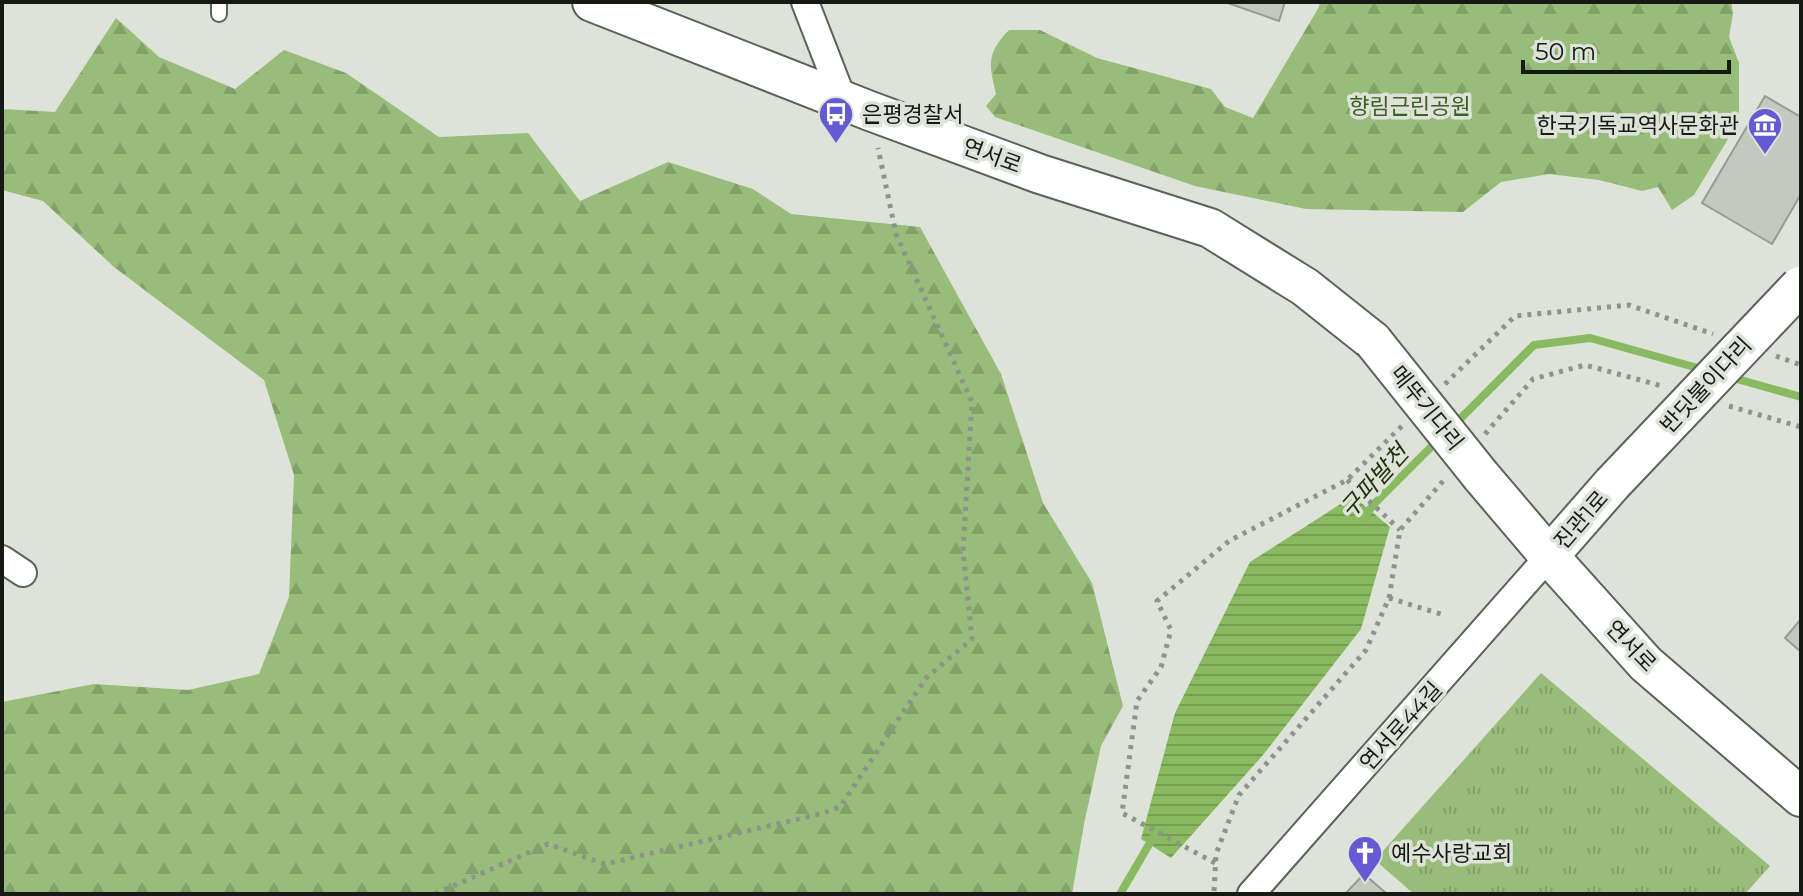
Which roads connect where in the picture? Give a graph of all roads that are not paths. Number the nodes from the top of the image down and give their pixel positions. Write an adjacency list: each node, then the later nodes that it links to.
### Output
1 (592, 2): 3 (main road, 연서로)
2 (805, 2): 3 (street)
3 (856, 106): 5 (main road, 연서로)
4 (1800, 285): 7 (main road, 반딧불이다리, bridge)
5 (1373, 341): 6 (main road, 메뚜기다리, bridge)
6 (1466, 474): 8 (main road, 연서로)
7 (1612, 484): 8 (main road, 진관1로)
8 (1549, 556): 9 (main road, 연서로); 10 (street, 연서로44길)
9 (1801, 797)
10 (1251, 894)

